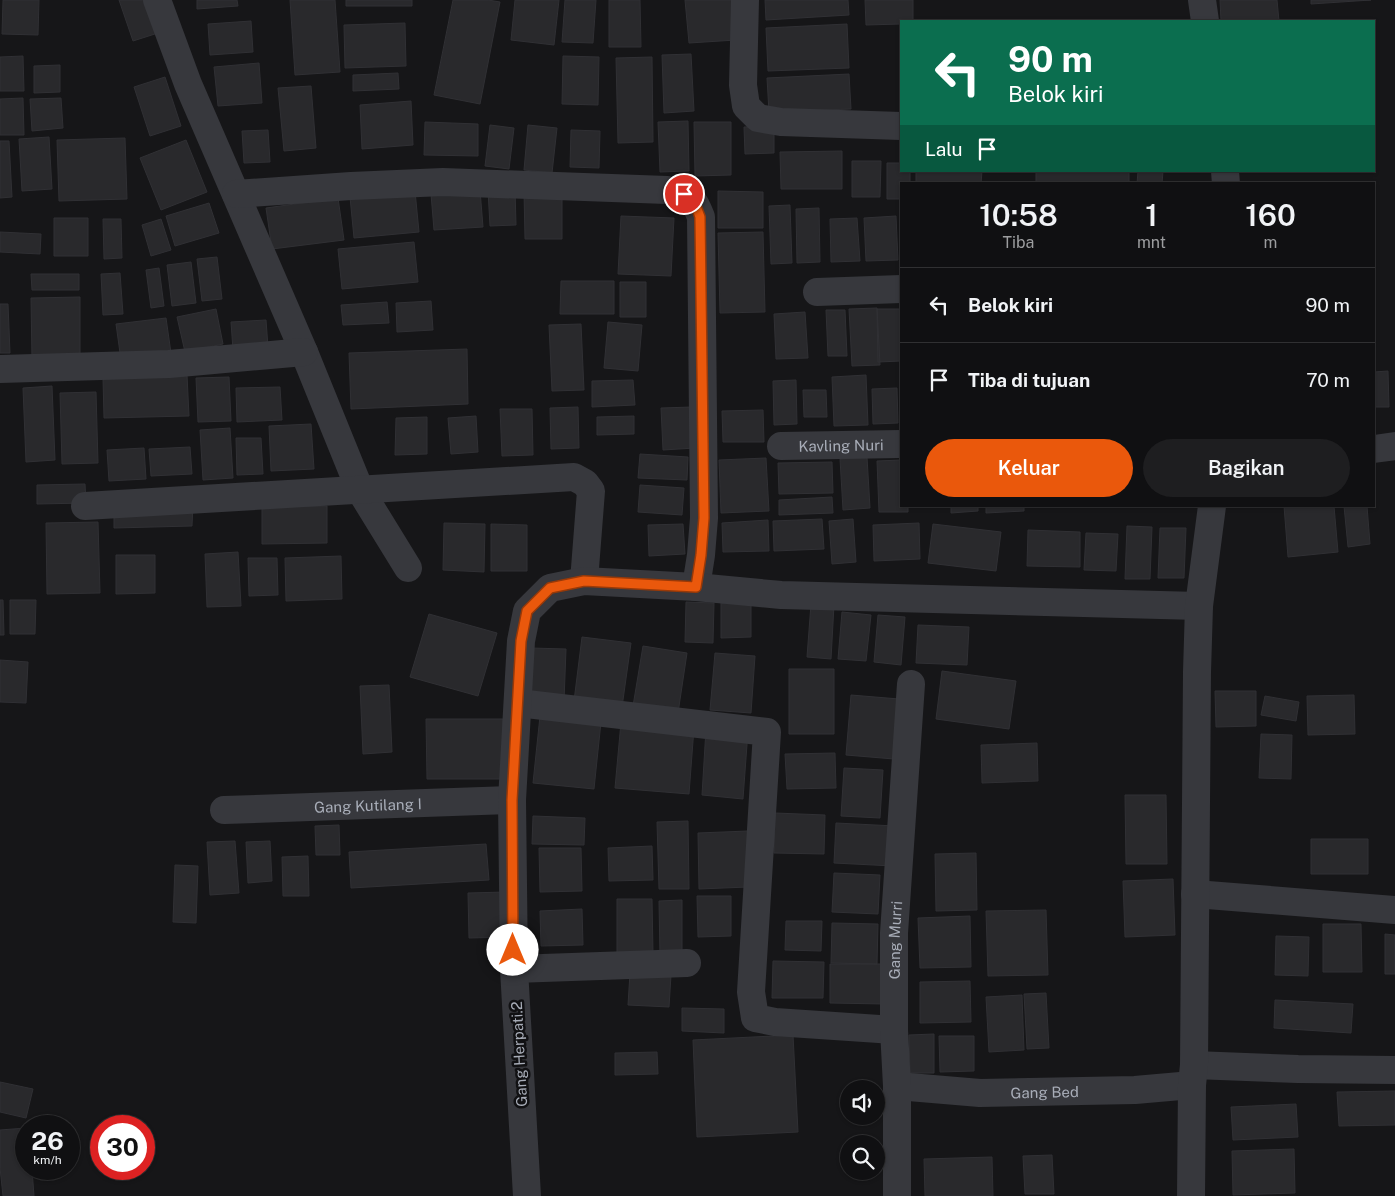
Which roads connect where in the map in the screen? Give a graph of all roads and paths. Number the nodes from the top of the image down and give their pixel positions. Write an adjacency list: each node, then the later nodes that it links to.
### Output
1 (157, 0): 6 (street)
2 (745, 0): 5 (street)
3 (1202, 0): 4 (street)
4 (1205, 20)
5 (900, 126)
6 (236, 194): 9 (street); 20 (street)
7 (900, 290): 8 (street)
8 (816, 292)
9 (304, 352): 10 (street); 15 (street)
10 (0, 369)
11 (900, 444): 12 (street, Kavling Nuri)
12 (781, 446)
13 (1395, 446): 14 (street)
14 (1375, 449)
15 (360, 490): 16 (street); 18 (street); 19 (street)
16 (85, 506)
17 (1212, 507): 21 (street)
18 (408, 568)
19 (584, 581): 20 (street, Gang Herpati.2); 23 (street, Gang Herpati.2)
20 (696, 587): 21 (street, Gang Herpati.2)
21 (1199, 606): 26 (street)
22 (911, 684): 30 (street, Gang Murri)
23 (518, 703): 24 (street, Gang Herpati.2); 30 (street)
24 (512, 800): 25 (street, Gang Kutilang I); 29 (street, Gang Herpati.2)
25 (224, 810)
26 (1195, 894): 27 (street); 32 (street)
27 (1395, 910)
28 (687, 963): 29 (street)
29 (514, 969): 34 (street, Gang Herpati.2)
30 (894, 1030): 33 (street, Gang Murri)
31 (1395, 1070): 32 (street, Gang Bed)
32 (1193, 1075): 33 (street, Gang Bed); 36 (street)
33 (897, 1086): 35 (street, Gang Murri)
34 (527, 1196)
35 (897, 1196)
36 (1191, 1196)

